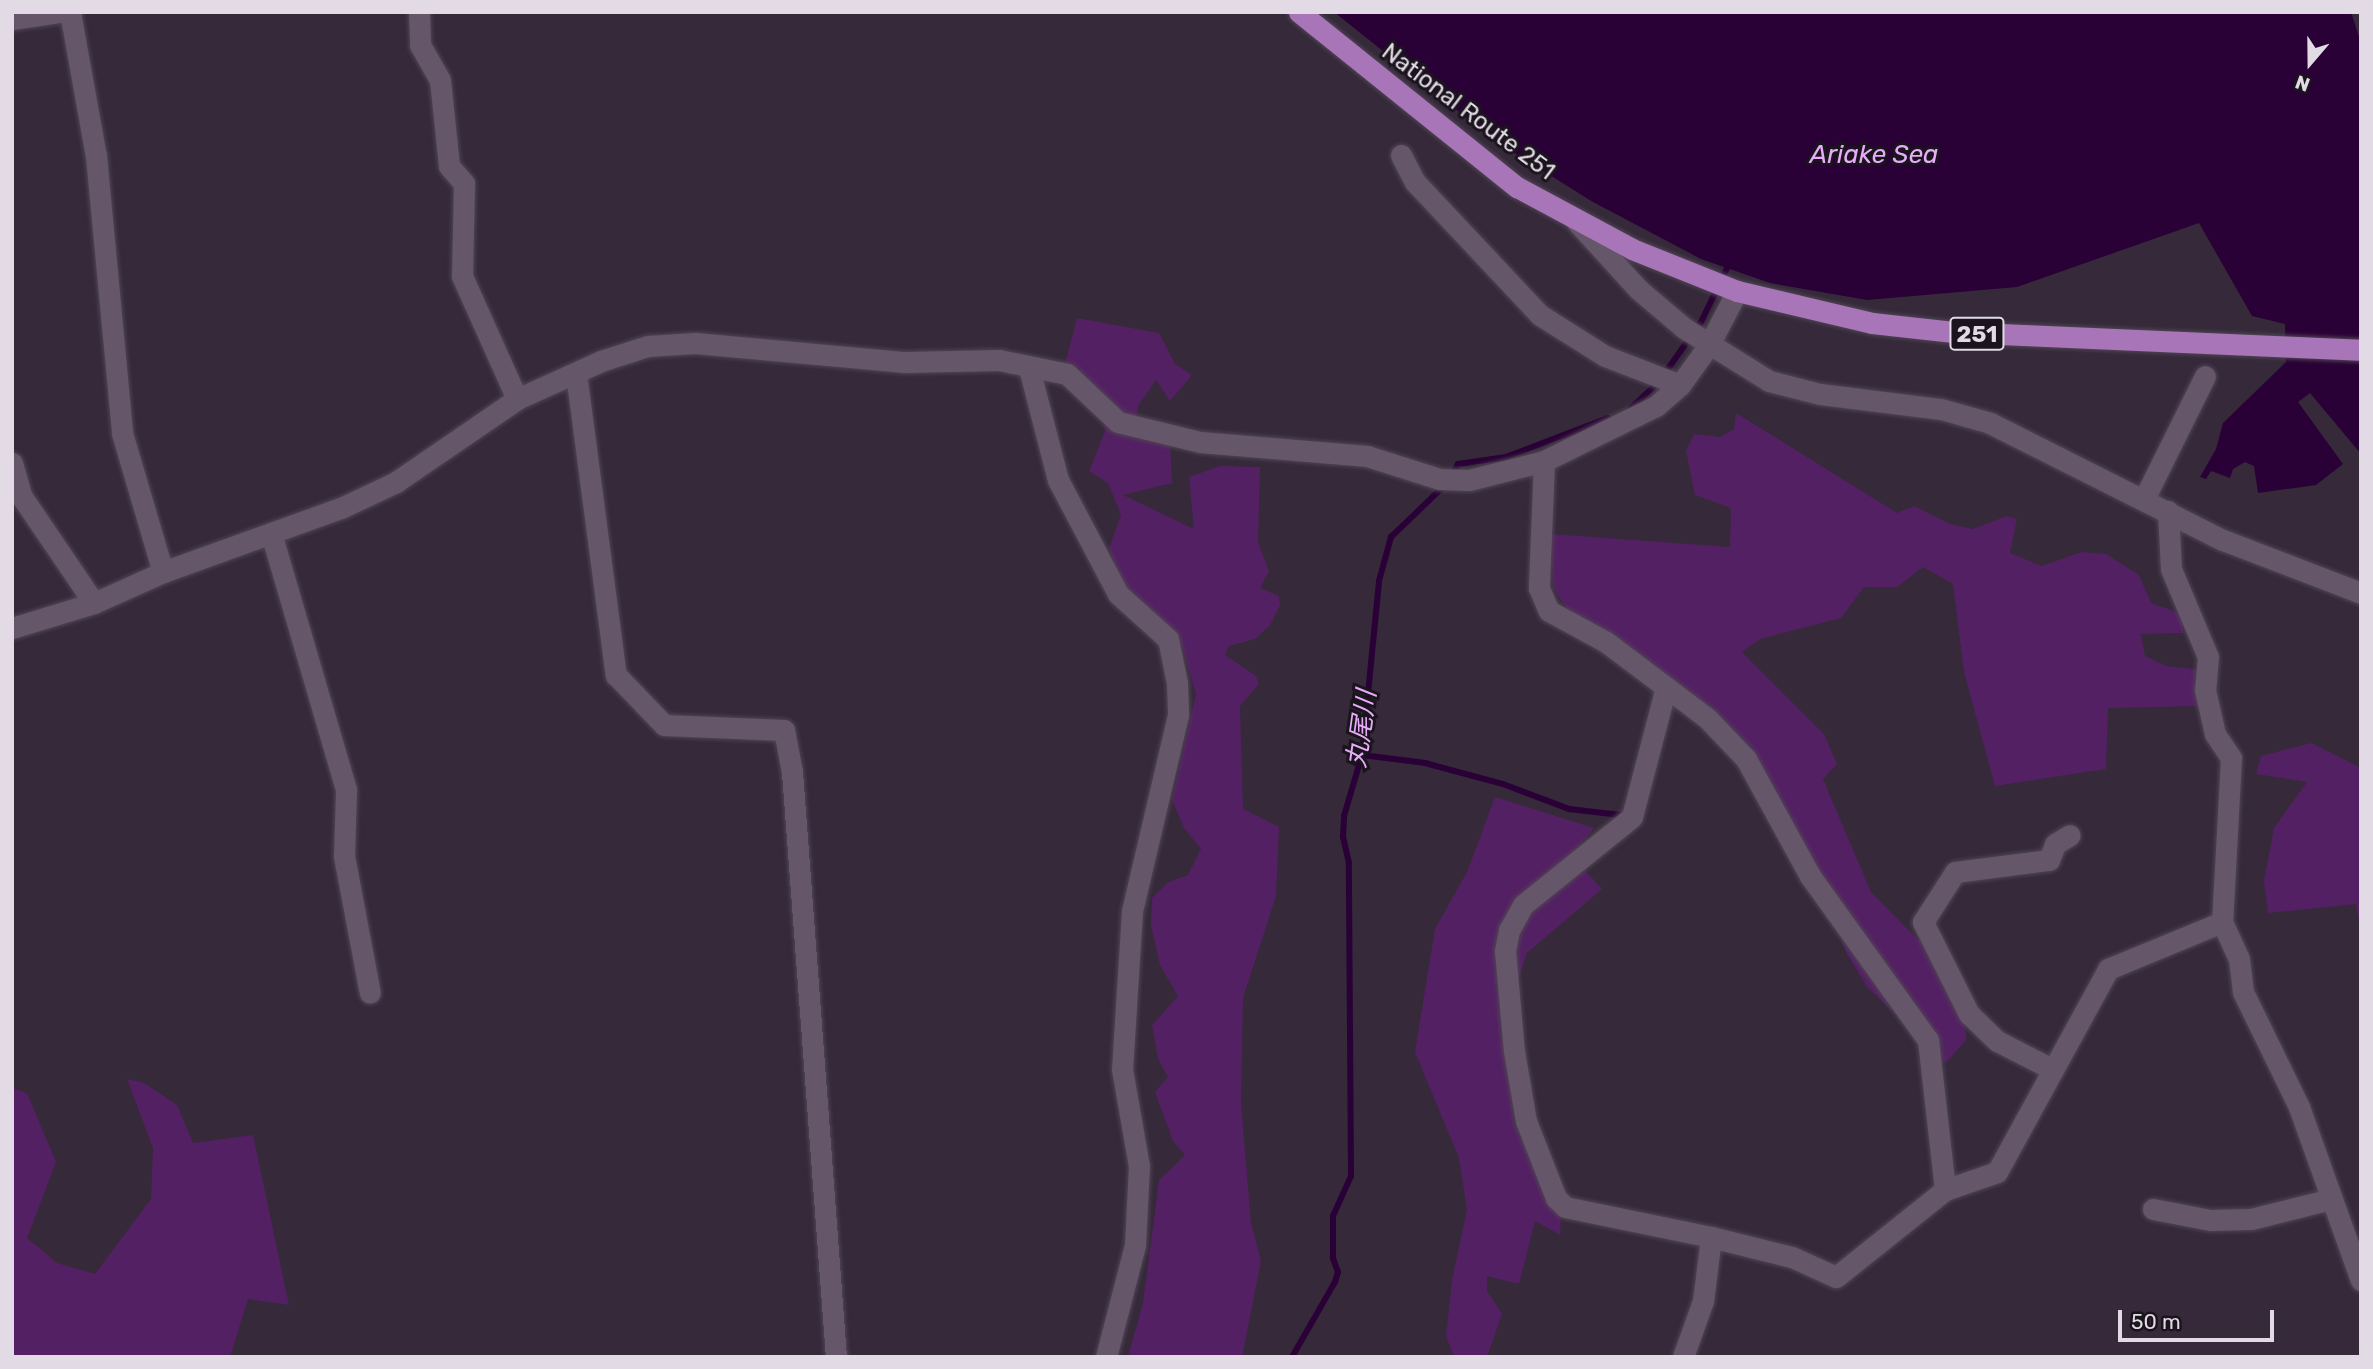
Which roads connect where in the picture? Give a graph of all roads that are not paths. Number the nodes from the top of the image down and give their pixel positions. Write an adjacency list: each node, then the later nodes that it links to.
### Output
1 (60, 12): 5 (street)
2 (71, 12): 21 (street)
3 (419, 12): 15 (street)
4 (1299, 12): 7 (highway, National Route 251 / 251)
5 (12, 19)
6 (1401, 155): 14 (street)
7 (1576, 221): 8 (highway, National Route 251 / 251); 9 (street)
8 (1726, 287): 9 (street); 10 (highway, National Route 251 / 251)
9 (1697, 337): 14 (street); 18 (street)
10 (2361, 350)
11 (1029, 368): 12 (street); 16 (street); 36 (street)
12 (576, 373): 15 (street); 35 (street)
13 (2205, 376): 18 (street)
14 (1669, 381): 16 (street)
15 (517, 399): 20 (street)
16 (1544, 461): 25 (street)
17 (12, 463): 23 (street)
18 (2144, 499): 19 (street)
19 (2168, 511): 22 (street); 27 (street)
20 (271, 533): 21 (street); 28 (street)
21 (163, 572): 23 (street)
22 (2361, 593)
23 (94, 603): 24 (street)
24 (12, 628)
25 (1666, 687): 30 (street); 33 (street)
26 (2070, 835): 29 (street)
27 (2222, 922): 29 (street); 31 (street)
28 (370, 993)
29 (2050, 1068): 30 (street)
30 (1945, 1190): 33 (street)
31 (2332, 1199): 32 (street); 34 (street)
32 (2153, 1209)
33 (1711, 1237): 37 (street)
34 (2361, 1280)
35 (836, 1357)
36 (1106, 1357)
37 (1683, 1357)

